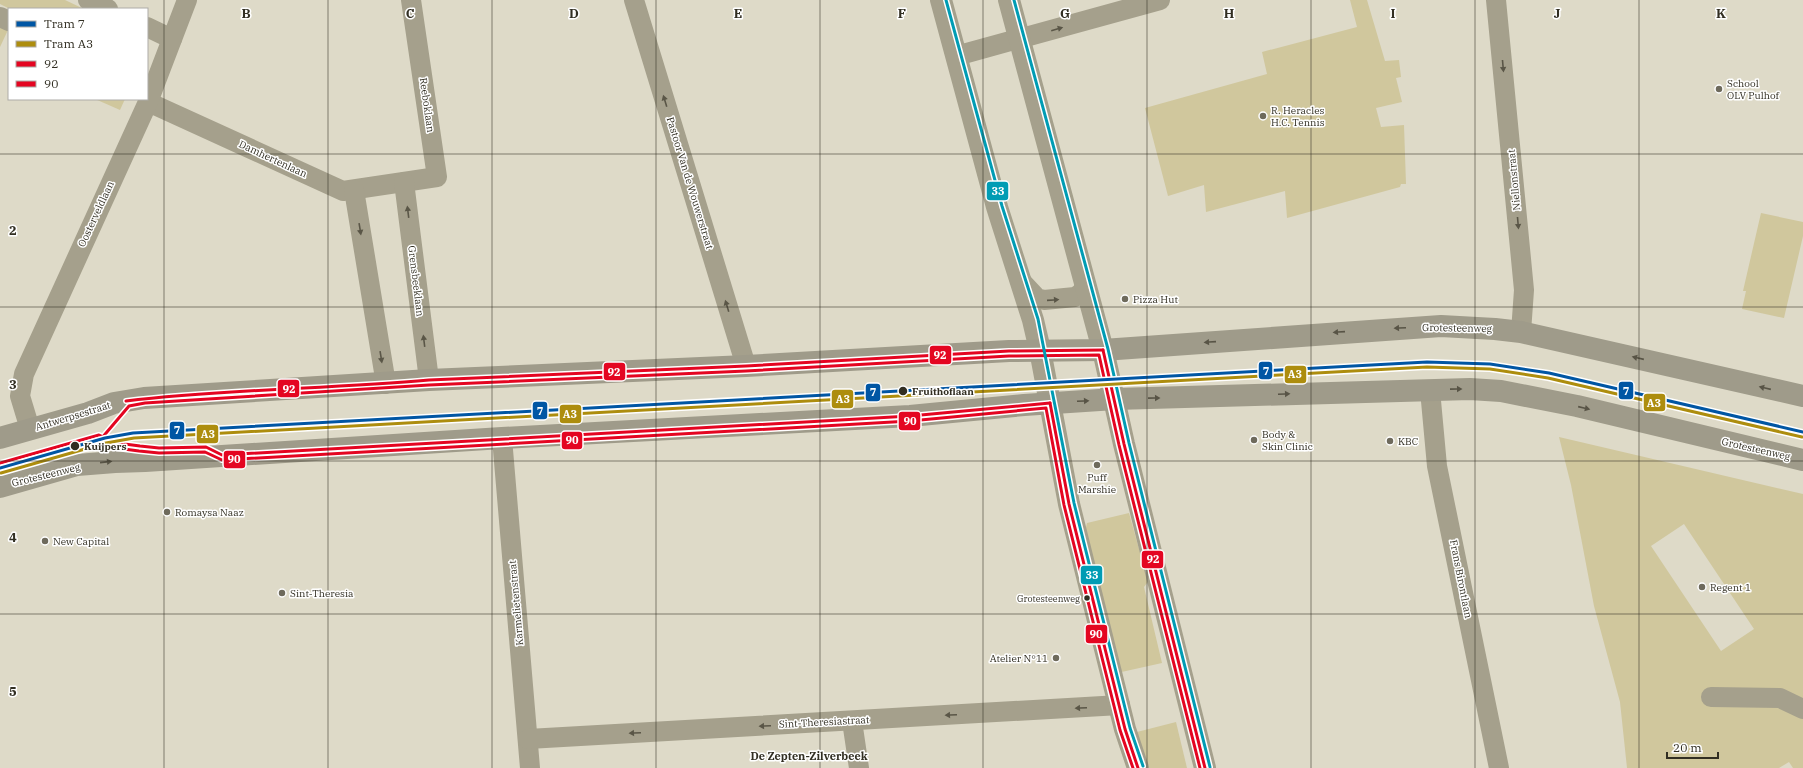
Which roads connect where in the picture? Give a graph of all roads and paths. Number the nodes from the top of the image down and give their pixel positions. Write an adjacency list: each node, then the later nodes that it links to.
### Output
1 (88, 0): 9 (street)
2 (187, 0): 11 (street, Oosterveldlaan)
3 (411, 0): 16 (street, Reeboklaan)
4 (634, 0): 23 (street, Pastoor Van de Wouwerstraat, one-way to 4)
5 (941, 0): 13 (street)
6 (1009, 0): 12 (street)
7 (1160, 0): 12 (street, one-way to 7)
8 (1496, 0): 20 (street, Niellonstraat, one-way to 20)
9 (106, 8)
10 (148, 27): 11 (street)
11 (172, 38): 14 (street, Oosterveldlaan)
12 (1019, 39): 13 (street); 19 (street)
13 (956, 56): 18 (street)
14 (149, 92): 17 (street, Damhertenlaan)
15 (145, 100): 30 (street, Oosterveldlaan)
16 (404, 182): 17 (street, Damhertenlaan); 24 (street, Grensbeeklaan, one-way to 16)
17 (354, 190): 25 (street, one-way to 25)
18 (1022, 282): 19 (street, one-way to 19); 21 (street)
19 (1086, 285): 22 (street)
20 (1521, 332): 22 (main road, Grotesteenweg, one-way to 22); 27 (main road, Grotesteenweg, one-way to 20)
21 (1040, 350): 22 (main road, Grotesteenweg); 23 (main road); 29 (street)
22 (1104, 350): 28 (street)
23 (746, 366): 24 (main road)
24 (429, 380): 25 (main road)
25 (386, 384): 30 (main road, Antwerpsestraat)
26 (1430, 390): 28 (main road, Grotesteenweg, one-way to 26); 33 (main road, Grotesteenweg, one-way to 33); 44 (street, Frans Birontlaan)
27 (1803, 396)
28 (1115, 399): 29 (main road, Grotesteenweg, one-way to 28); 43 (street)
29 (1050, 403): 32 (main road, Grotesteenweg); 36 (street)
30 (30, 429): 31 (main road, Antwerpsestraat)
31 (0, 438)
32 (502, 438): 34 (main road, Grotesteenweg, one-way to 32); 39 (street, Karmelietenstraat)
33 (1803, 460)
34 (0, 487)
35 (1711, 697): 37 (street)
36 (1120, 705): 38 (street, Sint-Theresiastraat, one-way to 38); 42 (street)
37 (1803, 709)
38 (852, 720): 39 (street, Sint-Theresiastraat, one-way to 39); 41 (street)
39 (528, 740): 40 (street, Karmelietenstraat)
40 (530, 768)
41 (859, 768)
42 (1138, 768)
43 (1205, 768)
44 (1499, 768)

